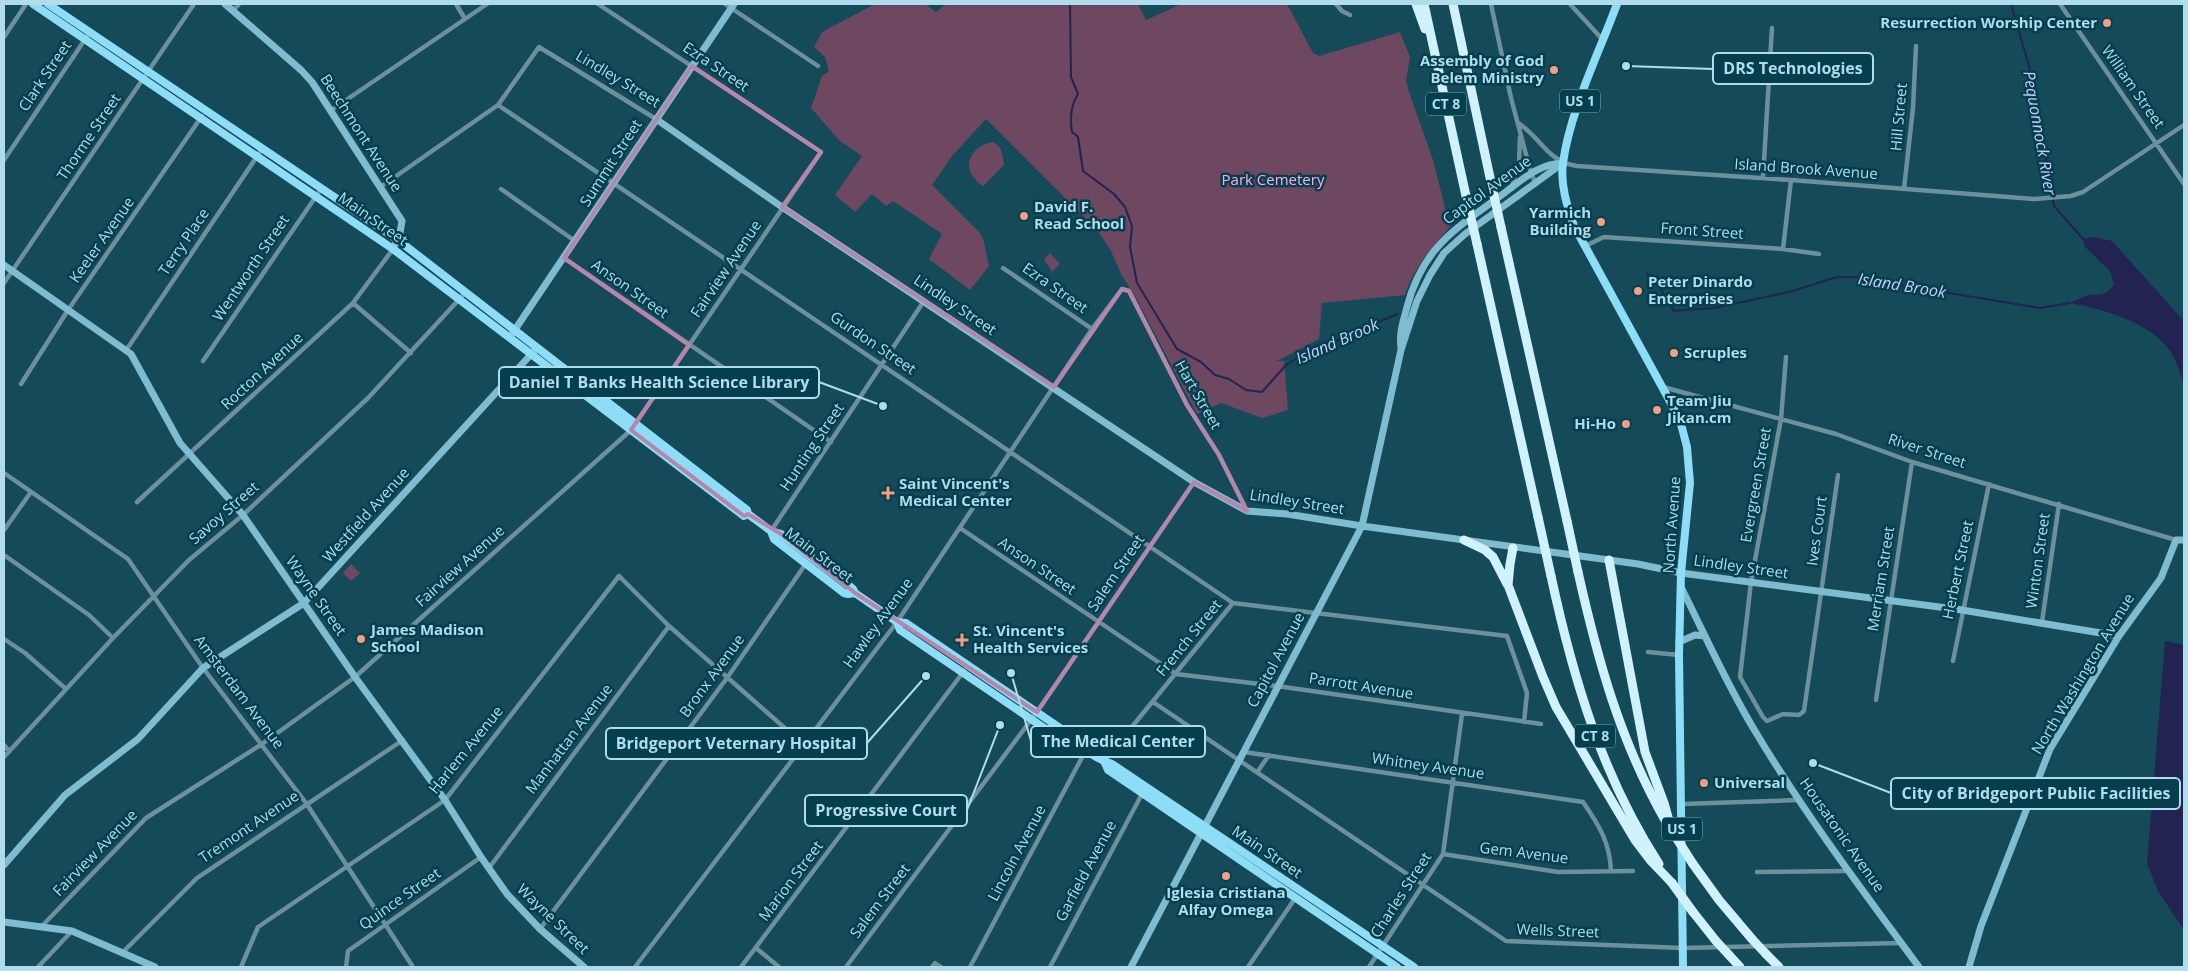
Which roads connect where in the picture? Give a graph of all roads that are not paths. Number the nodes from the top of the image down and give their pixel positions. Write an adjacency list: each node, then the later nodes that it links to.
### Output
1 (26, 4): 24 (street)
2 (33, 4): 23 (main road, Main Street)
3 (48, 4): 23 (main road, Main Street)
4 (194, 4): 30 (street, Thorme Street)
5 (224, 4): 19 (main road, Beechmont Avenue)
6 (239, 4): 19 (street)
7 (456, 4): 21 (street)
8 (487, 4): 21 (street)
9 (598, 4): 28 (street, Ezra Street)
10 (1336, 4): 20 (street)
11 (1416, 4): 27 (highway)
12 (1424, 4): 27 (highway, CT 8)
13 (1453, 4): 175 (highway, CT 8, bridge)
14 (1491, 4): 35 (street)
15 (1570, 4): 25 (street)
16 (1617, 4): 25 (main road, North Avenue / US 1)
17 (2060, 4): 37 (street, William Street)
18 (730, 5): 28 (main road, Summit Street); 29 (street)
19 (233, 11): 32 (main road, Beechmont Avenue)
20 (1350, 15)
21 (466, 19): 32 (street)
22 (1772, 28): 45 (street)
23 (88, 35): 30 (main road, Main Street); 39 (street, Clark Street)
24 (4, 37)
25 (1604, 42): 43 (main road, North Avenue / US 1)
26 (1916, 46): 54 (street, Hill Street)
27 (1433, 48): 185 (highway, CT 8, bridge)
28 (692, 66): 34 (main road, Summit Street); 40 (street, Ezra Street)
29 (818, 66)
30 (145, 75): 33 (main road, Main Street); 67 (street, Thorme Street)
31 (498, 105): 34 (street, Lindley Street); 47 (street, Gurdon Street); 50 (street)
32 (330, 111): 50 (main road, Beechmont Avenue)
33 (203, 115): 41 (main road, Main Street); 74 (street, Keeler Avenue)
34 (656, 119): 47 (main road, Summit Street); 56 (main road, Lindley Street)
35 (1518, 123): 43 (street); 44 (street); 51 (street)
36 (2184, 124): 37 (street, Island Brook Avenue)
37 (2157, 143): 49 (street, William Street); 54 (street, Island Brook Avenue)
38 (4, 148): 39 (street)
39 (9, 152): 42 (street, Clark Street)
40 (821, 152): 56 (street, Fairview Avenue)
41 (260, 153): 52 (main road, Main Street); 55 (main road, Main Street); 78 (street, Terry Place)
42 (4, 160)
43 (1563, 163): 44 (main road, Capitol Avenue); 45 (street, Island Brook Avenue); 48 (main road, Capitol Avenue); 59 (main road, North Avenue / US 1)
44 (1531, 173): 48 (street); 51 (main road, Capitol Avenue)
45 (1762, 178): 46 (street, Island Brook Avenue)
46 (1791, 180): 54 (street, Island Brook Avenue); 61 (street)
47 (615, 183): 58 (main road, Summit Street); 66 (street, Gurdon Street)
48 (1536, 184): 79 (main road, Capitol Avenue)
49 (2184, 184)
50 (379, 188): 57 (main road, Beechmont Avenue)
51 (1511, 188): 79 (main road, Capitol Avenue)
52 (321, 189): 55 (street, Wentworth Street); 57 (main road, Main Street)
53 (501, 189): 58 (street)
54 (1904, 189)
55 (316, 196): 60 (main road, Main Street); 83 (street, Wentworth Street)
56 (782, 207): 66 (street, Fairview Avenue); 72 (main road, Lindley Street)
57 (398, 240): 60 (main road, Beechmont Avenue); 69 (main road, Main Street)
58 (575, 241): 63 (main road, Summit Street)
59 (1585, 246): 61 (street, Front Street); 86 (main road, North Avenue / US 1)
60 (393, 249): 71 (main road, Main Street); 73 (street, Rocton Avenue)
61 (1782, 249): 62 (street, Front Street)
62 (1819, 254)
63 (564, 258): 76 (main road, Summit Street); 77 (street, Anson Street)
64 (4, 265): 67 (main road, Wayne Street)
65 (1003, 268): 75 (street, Ezra Street)
66 (741, 270): 77 (street, Fairview Avenue); 84 (street, Gurdon Street)
67 (12, 271): 68 (street, Thorme Street); 74 (main road, Wayne Street)
68 (4, 284)
69 (465, 292): 71 (street, Savoy Street); 76 (main road, Main Street)
70 (1129, 292): 75 (street, Hawley Avenue); 103 (street, Hart Street)
71 (459, 299): 76 (main road, Main Street); 81 (street, Savoy Street)
72 (924, 301): 84 (street, Hunting Street); 87 (main road, Lindley Street)
73 (354, 303): 81 (street); 93 (street, Rocton Avenue)
74 (68, 310): 78 (main road, Wayne Street); 85 (street, Keeler Avenue)
75 (1092, 329): 87 (street, Hawley Avenue)
76 (512, 334): 80 (main road, Main Street)
77 (689, 345): 89 (street, Fairview Avenue); 91 (street, Anson Street)
78 (127, 349): 93 (main road, Wayne Street)
79 (1402, 350): 105 (main road, Capitol Avenue)
80 (534, 351): 89 (main road, Main Street); 90 (main road, Main Street); 125 (main road, Westfield Avenue)
81 (411, 353): 104 (street, Savoy Street)
82 (1786, 356): 88 (street, Evergreen Street)
83 (203, 361)
84 (882, 364): 91 (street, Hunting Street); 92 (street, Gurdon Street)
85 (21, 384)
86 (1662, 386): 88 (street, River Street); 117 (main road, North Avenue / US 1)
87 (1054, 388): 92 (street, Hawley Avenue); 98 (main road, Lindley Street)
88 (1780, 418): 94 (street, River Street); 118 (street, Evergreen Street)
89 (636, 423): 90 (street, Fairview Avenue); 95 (main road, Main Street)
90 (631, 430): 95 (main road, Main Street); 144 (street, Fairview Avenue)
91 (831, 442): 108 (street, Hunting Street)
92 (1010, 452): 106 (street, Hawley Avenue); 111 (street, Gurdon Street)
93 (189, 455): 101 (street, Rocton Avenue); 104 (main road, Wayne Street)
94 (1912, 462): 99 (street, River Street); 124 (street, Merriam Street)
95 (689, 469): 108 (main road, Main Street)
96 (4, 473): 100 (street, Amsterdam Avenue)
97 (1838, 475): 121 (street, Ives Court)
98 (1194, 482): 103 (main road, Lindley Street); 111 (street, Salem Street)
99 (1989, 484): 102 (street, River Street); 127 (street, Herbert Street)
100 (31, 492): 107 (street); 123 (street, Amsterdam Avenue)
101 (137, 502)
102 (2059, 504): 110 (street, River Street); 130 (street, Winton Street)
103 (1247, 511): 105 (main road, Lindley Street)
104 (243, 515): 123 (street, Savoy Street); 125 (main road, Wayne Street)
105 (1362, 526): 109 (main road, Lindley Street); 128 (main road, Capitol Avenue)
106 (960, 528): 129 (street, Hawley Avenue); 131 (street, Anson Street)
107 (4, 530)
108 (771, 531): 114 (main road, Main Street); 116 (main road, Main Street)
109 (1464, 540): 112 (main road, Lindley Street); 119 (highway)
110 (2180, 540): 134 (main road, North Washington Avenue)
111 (1148, 547): 126 (street, Gurdon Street); 131 (street, Salem Street)
112 (1514, 548): 115 (main road, Lindley Street); 119 (highway)
113 (4, 554): 135 (street)
114 (811, 556): 116 (street, Bronx Avenue); 122 (main road, Main Street)
115 (1609, 560): 117 (main road, Lindley Street); 175 (highway)
116 (806, 564): 122 (main road, Main Street); 146 (street, Bronx Avenue)
117 (1681, 573): 118 (main road, Lindley Street); 120 (main road, North Avenue / US 1)
118 (1752, 582): 121 (main road, Lindley Street); 145 (street, Evergreen Street)
119 (1508, 586): 185 (highway)
120 (1682, 589): 133 (main road, Housatonic Avenue); 137 (main road, North Avenue / US 1)
121 (1821, 592): 124 (main road, Lindley Street); 145 (street, Ives Court)
122 (855, 593): 129 (main road, Main Street)
123 (154, 596): 135 (street, Savoy Street); 141 (street, Amsterdam Avenue)
124 (1890, 600): 127 (main road, Lindley Street); 149 (street, Merriam Street)
125 (304, 603): 141 (main road, Westfield Avenue); 144 (main road, Wayne Street)
126 (1233, 603): 128 (street, French Street); 143 (street, French Street)
127 (1962, 610): 130 (main road, Lindley Street); 140 (street, Herbert Street)
128 (1316, 612): 147 (main road, Capitol Avenue); 154 (street, French Street)
129 (897, 622): 142 (main road, Main Street); 158 (street, Hawley Avenue)
130 (2042, 622): 134 (main road, Lindley Street)
131 (1098, 623): 143 (street, Anson Street); 151 (street, Salem Street)
132 (669, 626): 146 (street); 170 (street, Harlem Avenue); 180 (street, Manhattan Avenue)
133 (1705, 636): 137 (main road); 171 (main road, Housatonic Avenue)
134 (2119, 636): 223 (main road, North Washington Avenue)
135 (113, 638): 148 (street, Savoy Street)
136 (4, 639): 148 (street)
137 (1679, 642): 139 (main road, North Avenue / US 1)
138 (1648, 652): 139 (street)
139 (1679, 655): 173 (main road, North Avenue / US 1)
140 (1953, 661)
141 (204, 668): 157 (street, Amsterdam Avenue); 178 (main road, Westfield Avenue)
142 (965, 669): 151 (main road, Main Street); 153 (main road, Main Street); 195 (street, Marion Street)
143 (1176, 674): 147 (street, Parrott Avenue); 150 (street, French Street)
144 (355, 677): 156 (main road, Wayne Street); 157 (street, Fairview Avenue)
145 (1740, 677)
146 (727, 678): 158 (street); 191 (street, Bronx Avenue)
147 (1277, 686): 152 (street, Parrott Avenue); 162 (main road, Capitol Avenue)
148 (66, 688): 161 (street, Savoy Street)
149 (1876, 700)
150 (1153, 702): 165 (street, Wells Street); 166 (street, French Street)
151 (1036, 712): 153 (street, Salem Street); 160 (main road, Main Street)
152 (1462, 714): 154 (street, Parrott Avenue); 168 (street, Charles Street)
153 (1031, 719): 160 (main road, Main Street); 209 (street, Salem Street)
154 (1524, 722): 155 (street, Parrott Avenue)
155 (1541, 724)
156 (403, 740): 170 (main road, Wayne Street); 172 (street, Tremont Avenue)
157 (262, 744): 172 (street, Amsterdam Avenue); 190 (street, Fairview Avenue)
158 (803, 744): 206 (street, Hawley Avenue)
159 (4, 745): 161 (street)
160 (1086, 750): 166 (main road, Main Street); 212 (street, Lincoln Avenue)
161 (10, 751): 164 (street, Savoy Street)
162 (1244, 752): 163 (street, Whitney Avenue); 165 (main road, Capitol Avenue)
163 (1269, 756): 167 (street); 168 (street, Whitney Avenue)
164 (4, 757)
165 (1240, 760): 167 (street, Wells Street); 174 (main road, Capitol Avenue)
166 (1104, 762): 169 (main road, Main Street)
167 (1258, 772): 186 (street, Wells Street)
168 (1453, 782): 176 (street, Charles Street); 181 (street, Whitney Avenue)
169 (1143, 790): 174 (main road, Main Street); 213 (street, Garfield Avenue)
170 (445, 800): 177 (main road, Wayne Street); 179 (street, Harlem Avenue)
171 (1800, 800): 173 (street); 183 (main road, Housatonic Avenue)
172 (306, 803): 179 (street, Amsterdam Avenue); 197 (street, Tremont Avenue)
173 (1682, 804): 196 (main road, North Avenue / US 1)
174 (1204, 831): 187 (main road, Main Street); 214 (main road, Capitol Avenue)
175 (1672, 831): 221 (highway, CT 8, bridge)
176 (1443, 854): 181 (street, Gem Avenue); 186 (street, Charles Street)
177 (481, 858): 180 (main road, Wayne Street); 189 (street, Quince Street)
178 (4, 864)
179 (349, 866): 189 (street, Amsterdam Avenue); 202 (street, Harlem Avenue)
180 (489, 868): 191 (main road, Wayne Street)
181 (1611, 871): 182 (street, Gem Avenue)
182 (1633, 871)
183 (1849, 871): 184 (street); 193 (main road, Housatonic Avenue)
184 (1757, 872)
185 (1672, 883): 220 (highway, CT 8, bridge)
186 (1423, 884): 194 (street, Charles Street); 196 (street, Wells Street)
187 (1298, 895): 194 (main road, Main Street); 198 (main road, Main Street); 215 (street)
188 (4, 922): 190 (main road)
189 (384, 925): 203 (street, Quince Street); 204 (street, Amsterdam Avenue)
190 (42, 927): 192 (main road)
191 (540, 929): 205 (main road, Wayne Street)
192 (72, 931): 197 (main road); 200 (street)
193 (1901, 943): 196 (street, Wells Street); 222 (main road, Housatonic Avenue)
194 (1383, 946): 198 (street, Charles Street); 218 (main road, Main Street)
195 (756, 948): 207 (street, Marion Street); 208 (street)
196 (1683, 948): 219 (main road, North Avenue / US 1)
197 (123, 952): 199 (main road)
198 (1378, 954): 216 (street, Charles Street); 217 (main road, Main Street)
199 (145, 965): 201 (main road)
200 (38, 967)
201 (155, 967)
202 (241, 967)
203 (346, 967)
204 (413, 967)
205 (584, 967)
206 (635, 967)
207 (741, 967)
208 (779, 967)
209 (846, 967)
210 (932, 967): 211 (street)
211 (941, 967)
212 (970, 967)
213 (1050, 967)
214 (1131, 967)
215 (1248, 967)
216 (1369, 967)
217 (1397, 967)
218 (1414, 967)
219 (1683, 967)
220 (1740, 967)
221 (1779, 967)
222 (1920, 967)
223 (1969, 967)

